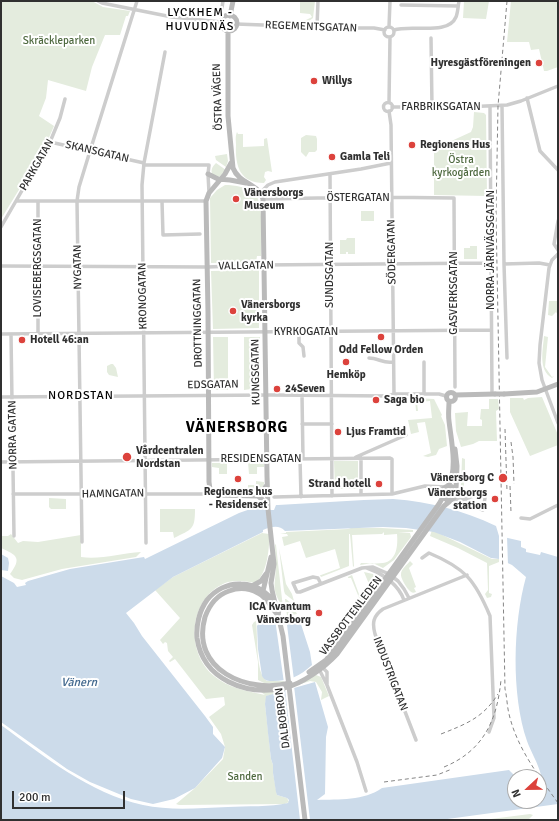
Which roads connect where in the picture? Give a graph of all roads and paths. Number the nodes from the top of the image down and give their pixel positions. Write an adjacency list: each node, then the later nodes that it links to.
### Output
1 (98, 1): 10 (street)
2 (137, 1): 10 (street, NYGATAN)
3 (223, 1): 9 (street)
4 (233, 1): 11 (main road)
5 (318, 1): 14 (street)
6 (390, 1): 15 (street)
7 (459, 3): 8 (street); 18 (street)
8 (401, 5)
9 (222, 8)
10 (134, 10): 12 (street); 32 (street, NYGATAN)
11 (230, 16): 12 (main road); 13 (main road)
12 (221, 22): 16 (main road)
13 (236, 24): 14 (street, REGEMENTSGATAN); 16 (main road)
14 (317, 27): 17 (street, REGEMENTSGATAN)
15 (389, 27): 17 (street); 18 (street)
16 (228, 30): 33 (main road, ÖSTRA VÄGEN)
17 (385, 30): 19 (street)
18 (394, 30): 19 (street)
19 (390, 37): 25 (street)
20 (431, 38): 28 (street)
21 (165, 52): 35 (street, KRONOGATAN)
22 (558, 86): 23 (street, FARBRIKSGATAN)
23 (528, 98): 26 (street, FARBRIKSGATAN); 36 (street)
24 (65, 99): 31 (street, PARKGATAN)
25 (389, 102): 27 (street); 30 (street)
26 (502, 106): 29 (street, FARBRIKSGATAN); 62 (street)
27 (392, 107): 28 (street, FARBRIKSGATAN); 30 (street)
28 (432, 107): 29 (street, FARBRIKSGATAN)
29 (490, 107): 59 (street, NORRA JÄRNVÄGSGATAN)
30 (389, 111): 34 (street, SÖDERGATAN)
31 (50, 142): 32 (street, SKANSGATAN); 47 (street, PARKGATAN)
32 (90, 151): 35 (street, SKANSGATAN); 48 (street, NYGATAN)
33 (231, 163): 39 (main road, DROTTNINGGATAN); 40 (main road)
34 (391, 163): 38 (street); 44 (street, SÖDERGATAN)
35 (144, 164): 37 (street, SKANSGATAN); 49 (street, KRONOGATAN)
36 (558, 170)
37 (208, 174): 39 (main road); 42 (street)
38 (330, 174): 41 (street); 43 (street, SUNDSGATAN)
39 (221, 180): 40 (main road); 42 (main road, DROTTNINGGATAN)
40 (247, 184): 41 (main road)
41 (261, 192): 46 (main road, KUNGSGATAN)
42 (209, 193): 51 (main road, DROTTNINGGATAN)
43 (330, 198): 44 (street, ÖSTERGATAN); 46 (street, ÖSTERGATAN); 60 (street, SUNDSGATAN)
44 (391, 198): 45 (street, ÖSTERGATAN); 61 (street, SÖDERGATAN)
45 (454, 198): 58 (street, GASVERKSGATAN)
46 (263, 199): 63 (main road, KUNGSGATAN)
47 (16, 201): 52 (street); 54 (street, PARKGATAN)
48 (77, 201): 49 (street); 52 (street); 67 (street, NYGATAN)
49 (142, 201): 50 (street); 68 (street, KRONOGATAN)
50 (162, 201): 51 (street); 55 (street)
51 (206, 201): 69 (main road, DROTTNINGGATAN)
52 (38, 202): 66 (street, LOVISEBERGSGATAN)
53 (558, 221): 56 (street)
54 (1, 227)
55 (200, 234)
56 (558, 250)
57 (558, 254): 64 (street)
58 (454, 263): 59 (street, VALLGATAN); 61 (street, VALLGATAN); 70 (street, GASVERKSGATAN)
59 (491, 263): 71 (street, NORRA JÄRNVÄGSGATAN)
60 (330, 264): 61 (street, VALLGATAN); 63 (street, VALLGATAN); 75 (street, SUNDSGATAN)
61 (392, 264): 72 (street, SÖDERGATAN)
62 (504, 264): 64 (street); 86 (street)
63 (264, 265): 69 (street, VALLGATAN); 73 (main road, KUNGSGATAN)
64 (550, 265): 91 (street)
65 (1, 266): 66 (street, VALLGATAN)
66 (38, 266): 67 (street, VALLGATAN); 79 (street, LOVISEBERGSGATAN)
67 (78, 266): 68 (street, VALLGATAN); 80 (street, NYGATAN)
68 (143, 267): 69 (street, VALLGATAN); 81 (street, KRONOGATAN)
69 (207, 267): 76 (main road, DROTTNINGGATAN)
70 (454, 330): 71 (street, KYRKOGATAN); 72 (street, KYRKOGATAN); 90 (street, GASVERKSGATAN)
71 (491, 330): 94 (street, NORRA JÄRNVÄGSGATAN)
72 (393, 331): 75 (street, KYRKOGATAN); 82 (street, SÖDERGATAN)
73 (266, 332): 74 (street, KYRKOGATAN); 76 (street, KYRKOGATAN); 96 (main road, KUNGSGATAN)
74 (299, 332): 75 (street, KYRKOGATAN); 84 (street)
75 (331, 332): 101 (street, SUNDSGATAN)
76 (208, 333): 81 (street, KYRKOGATAN); 95 (main road, DROTTNINGGATAN)
77 (1, 334): 78 (street, KYRKOGATAN)
78 (11, 334): 79 (street, KYRKOGATAN); 104 (street, NORRA GATAN)
79 (38, 334): 80 (street, KYRKOGATAN)
80 (79, 334): 81 (street, KYRKOGATAN); 98 (street, NYGATAN)
81 (144, 334): 99 (street, KRONOGATAN)
82 (393, 351): 83 (street); 87 (street, SÖDERGATAN)
83 (407, 351)
84 (304, 356)
85 (369, 358): 87 (street)
86 (507, 358)
87 (393, 362): 92 (street, SÖDERGATAN)
88 (424, 362): 93 (street)
89 (558, 384): 91 (main road)
90 (455, 387)
91 (546, 389): 94 (main road, bridge); 106 (street)
92 (394, 394): 93 (street, EDSGATAN); 101 (street, EDSGATAN)
93 (424, 394): 102 (street, EDSGATAN)
94 (494, 394): 97 (main road)
95 (208, 395): 96 (street, EDSGATAN); 99 (street, EDSGATAN); 114 (main road, DROTTNINGGATAN)
96 (266, 395): 100 (street, EDSGATAN); 115 (main road, KUNGSGATAN)
97 (455, 395): 102 (main road); 105 (main road)
98 (80, 396): 99 (street, EDSGATAN); 104 (street, EDSGATAN); 119 (street, NYGATAN)
99 (144, 396): 117 (street, KRONOGATAN)
100 (302, 396): 101 (street, EDSGATAN); 107 (street)
101 (332, 396): 108 (street, SUNDSGATAN)
102 (446, 396): 105 (main road)
103 (1, 397): 104 (street, EDSGATAN)
104 (12, 397): 118 (street, NORRA GATAN)
105 (449, 402): 110 (main road)
106 (558, 423)
107 (302, 424): 108 (street); 116 (street)
108 (332, 424): 111 (street, SUNDSGATAN)
109 (406, 435): 112 (street, RESIDENSGATAN)
110 (452, 438): 123 (main road); 125 (main road)
111 (331, 458): 112 (street, RESIDENSGATAN); 116 (street, RESIDENSGATAN); 134 (street, SUNDSGATAN)
112 (354, 458): 113 (street, RESIDENSGATAN)
113 (360, 458): 128 (street, RESIDENSGATAN); 130 (street)
114 (208, 459): 115 (street, RESIDENSGATAN); 117 (street, RESIDENSGATAN); 124 (main road, DROTTNINGGATAN)
115 (267, 459): 116 (street, RESIDENSGATAN); 121 (main road, KUNGSGATAN)
116 (301, 459): 133 (street)
117 (145, 460): 119 (street, RESIDENSGATAN); 127 (street, KRONOGATAN)
118 (13, 461): 119 (street, RESIDENSGATAN); 120 (street, RESIDENSGATAN); 126 (street, NORRA GATAN)
119 (81, 461): 129 (street, NYGATAN)
120 (1, 462)
121 (267, 485): 132 (main road); 135 (main road, KUNGSGATAN)
122 (429, 486): 123 (street); 128 (street); 131 (street)
123 (447, 486): 125 (main road); 131 (main road)
124 (212, 492): 127 (street, HAMNGATAN); 132 (main road)
125 (456, 492): 136 (street); 137 (main road)
126 (13, 494): 129 (street, HAMNGATAN); 143 (street, NORRA GATAN)
127 (145, 494): 129 (street, HAMNGATAN); 145 (street, KRONOGATAN)
128 (392, 494): 130 (street)
129 (81, 495): 144 (street, NYGATAN)
130 (361, 495): 134 (street)
131 (442, 495): 137 (main road); 139 (main road, VASSBOTTENLEDEN)
132 (258, 496): 141 (main road)
133 (301, 496): 134 (street); 135 (street)
134 (332, 496)
135 (271, 498): 141 (main road, KUNGSGATAN)
136 (470, 498): 138 (street); 138 (street)
137 (451, 501): 138 (street); 139 (main road, VASSBOTTENLEDEN)
138 (460, 501)
139 (442, 505): 150 (main road, VASSBOTTENLEDEN)
140 (558, 505): 142 (street)
141 (268, 509): 146 (main road, KUNGSGATAN)
142 (521, 518)
143 (14, 536)
144 (82, 542)
145 (146, 542)
146 (272, 552): 148 (main road); 151 (main road, DALBOBRON)
147 (422, 558): 149 (street)
148 (268, 572): 153 (main road); 154 (main road)
149 (467, 575): 155 (street, INDUSTRIGATAN); 159 (street)
150 (389, 578): 152 (street); 155 (street); 158 (main road, VASSBOTTENLEDEN)
151 (271, 583): 154 (main road); 156 (main road, DALBOBRON)
152 (321, 584): 152 (street)
153 (252, 586): 154 (main road, VASSBOTTENLEDEN); 158 (main road, VASSBOTTENLEDEN)
154 (261, 592): 156 (main road); 157 (main road); 158 (main road, VASSBOTTENLEDEN)
155 (406, 599): 160 (street, INDUSTRIGATAN)
156 (275, 603): 157 (main road, DALBOBRON)
157 (278, 615): 162 (main road, DALBOBRON, bridge)
158 (321, 668): 161 (street)
159 (489, 732)
160 (416, 740)
161 (366, 791)
162 (305, 820)

